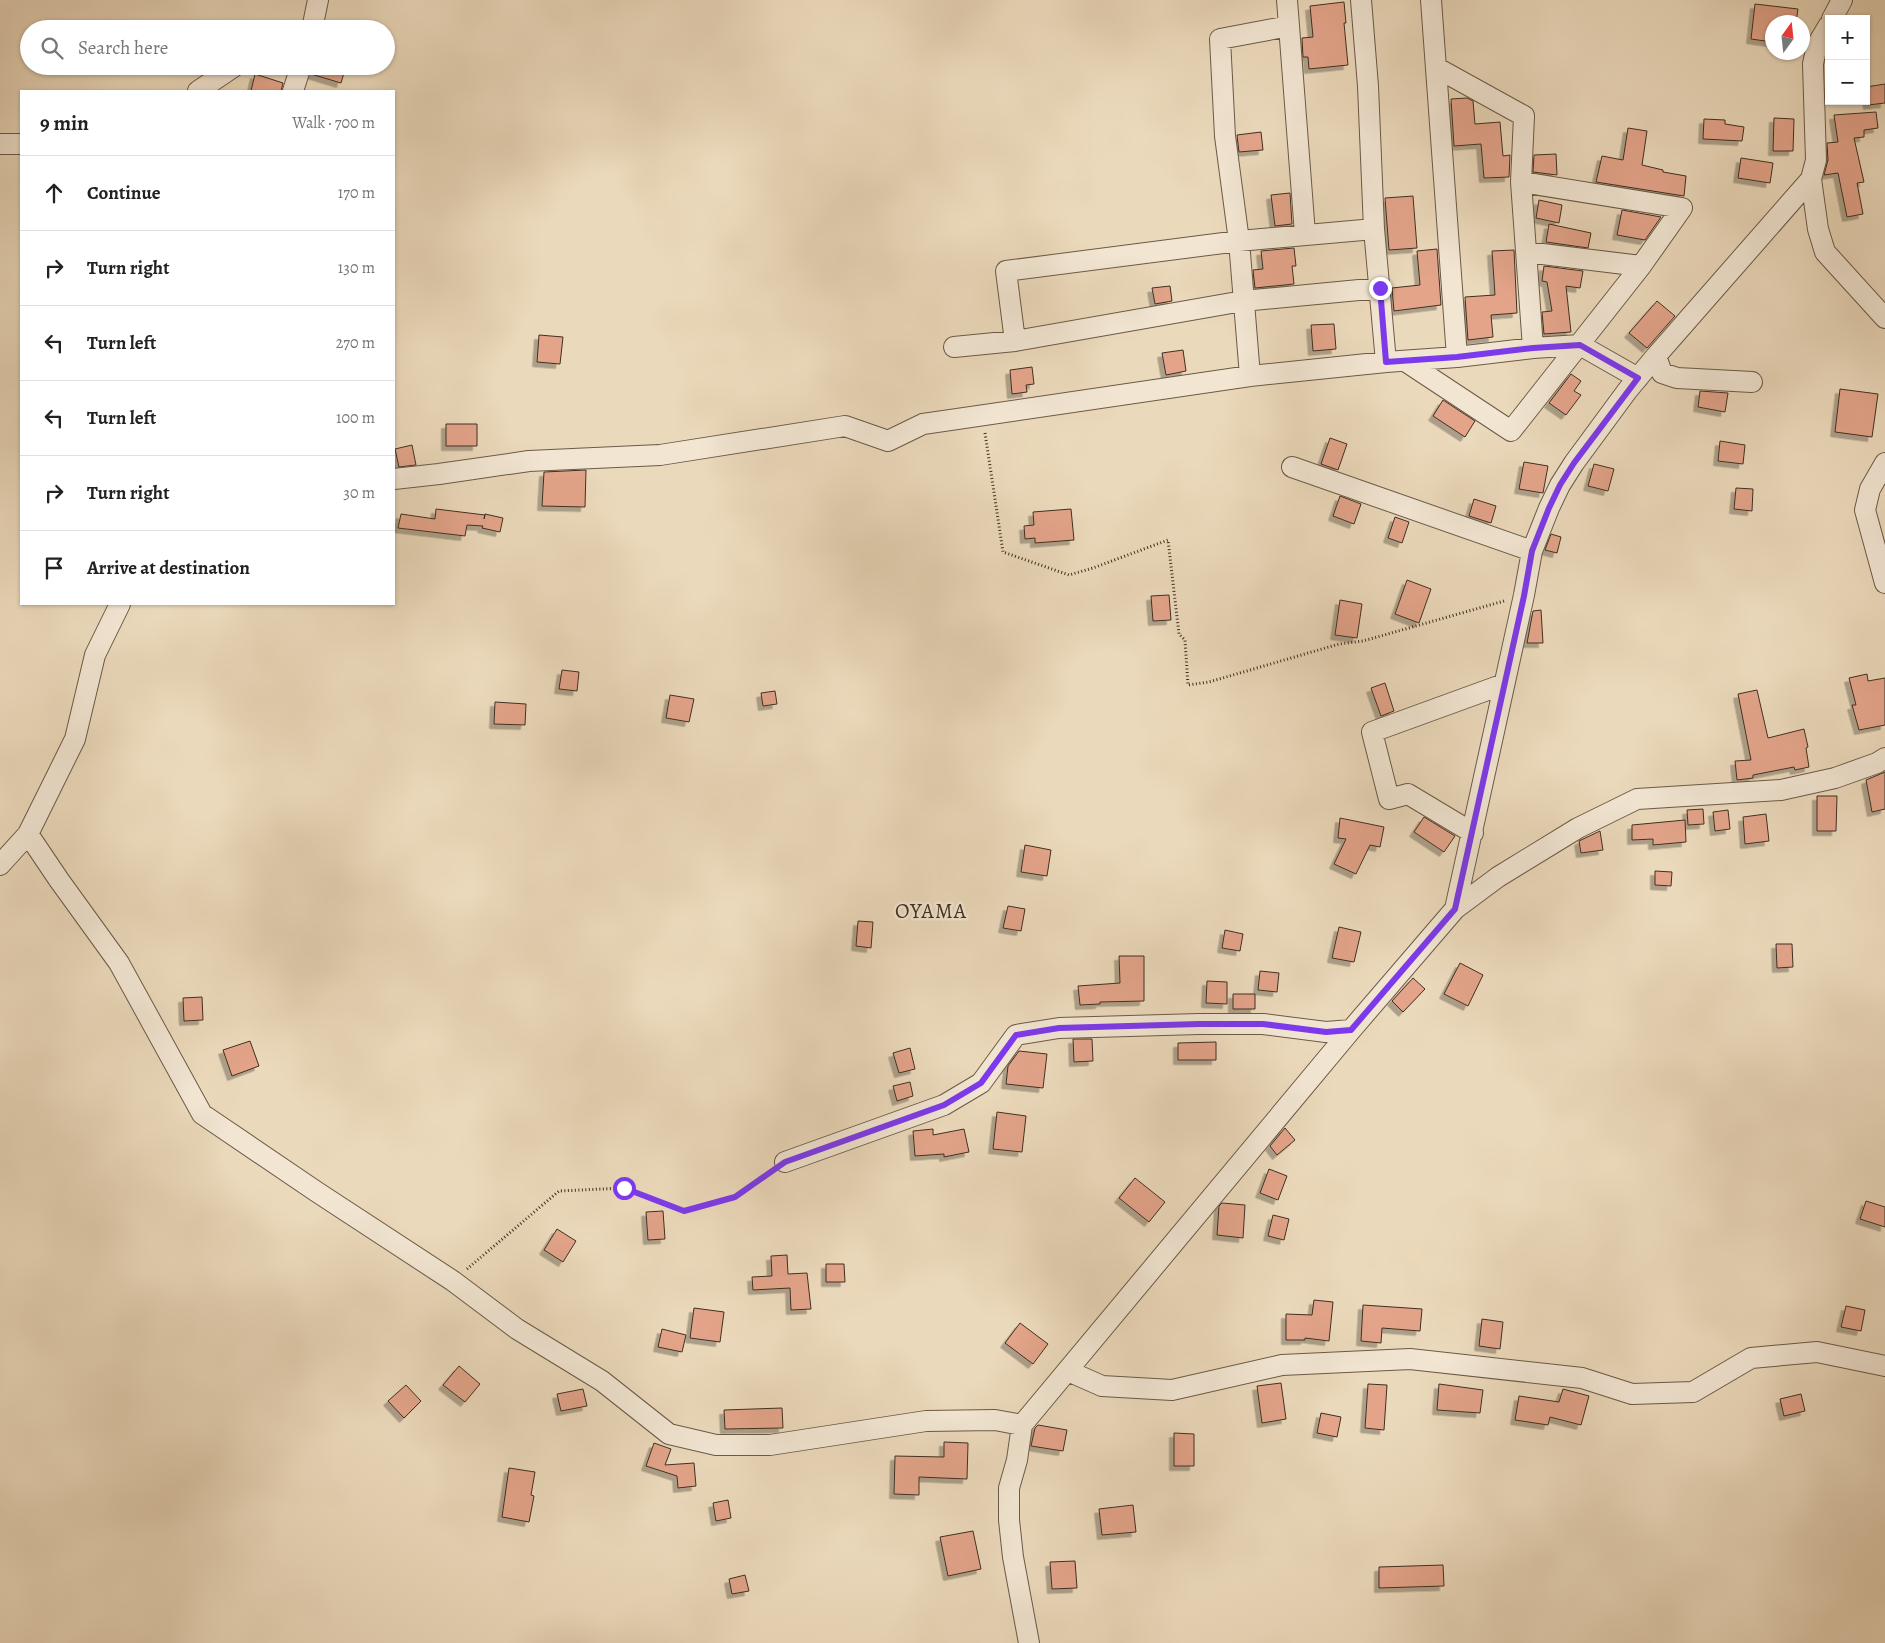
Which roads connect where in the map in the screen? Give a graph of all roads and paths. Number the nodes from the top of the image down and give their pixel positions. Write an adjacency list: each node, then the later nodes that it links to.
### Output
1 (318, 0): 7 (street)
2 (1286, 0): 8 (street)
3 (1361, 0): 19 (street)
4 (1431, 0): 10 (street)
5 (1842, 0): 6 (street)
6 (1834, 15)
7 (314, 20)
8 (1289, 26): 20 (street); 21 (street)
9 (1825, 32): 17 (street)
10 (1437, 68): 18 (street); 32 (street)
11 (222, 75): 13 (street)
12 (299, 75): 14 (street)
13 (199, 90)
14 (293, 90)
15 (0, 144): 16 (street)
16 (20, 144)
17 (1811, 180): 26 (street); 31 (street)
18 (1521, 182): 22 (street); 23 (street)
19 (1374, 229): 20 (street); 24 (street)
20 (1305, 234): 21 (street)
21 (1239, 241): 25 (street); 27 (street)
22 (1526, 252): 23 (street); 30 (street)
23 (1641, 266): 28 (street)
24 (1380, 288): 25 (street); 33 (street)
25 (1243, 301): 27 (street); 34 (street)
26 (1885, 318)
27 (1015, 341): 29 (street)
28 (1580, 345): 30 (street); 33 (street); 35 (street)
29 (954, 347)
30 (1533, 348): 32 (street)
31 (1656, 356): 35 (street); 36 (street)
32 (1457, 357): 33 (street)
33 (1395, 361): 34 (street)
34 (1250, 376): 37 (street)
35 (1638, 378): 41 (street)
36 (1752, 382)
37 (982, 415): 40 (street); 43 (path)
38 (1885, 463): 42 (street)
39 (1292, 467): 41 (street)
40 (395, 479)
41 (1532, 551): 43 (street)
42 (1885, 582)
43 (1524, 596): 45 (street)
44 (120, 605): 47 (street)
45 (1504, 684): 48 (street); 48 (street)
46 (1885, 758): 50 (street)
47 (28, 834): 49 (street); 53 (street)
48 (1473, 834): 50 (street)
49 (0, 865)
50 (1455, 909): 51 (street)
51 (1351, 1030): 52 (street); 55 (street)
52 (785, 1162): 53 (path)
53 (453, 1280): 56 (street)
54 (1885, 1366): 55 (street)
55 (1068, 1371): 56 (street)
56 (1022, 1425): 57 (street)
57 (1029, 1643)

